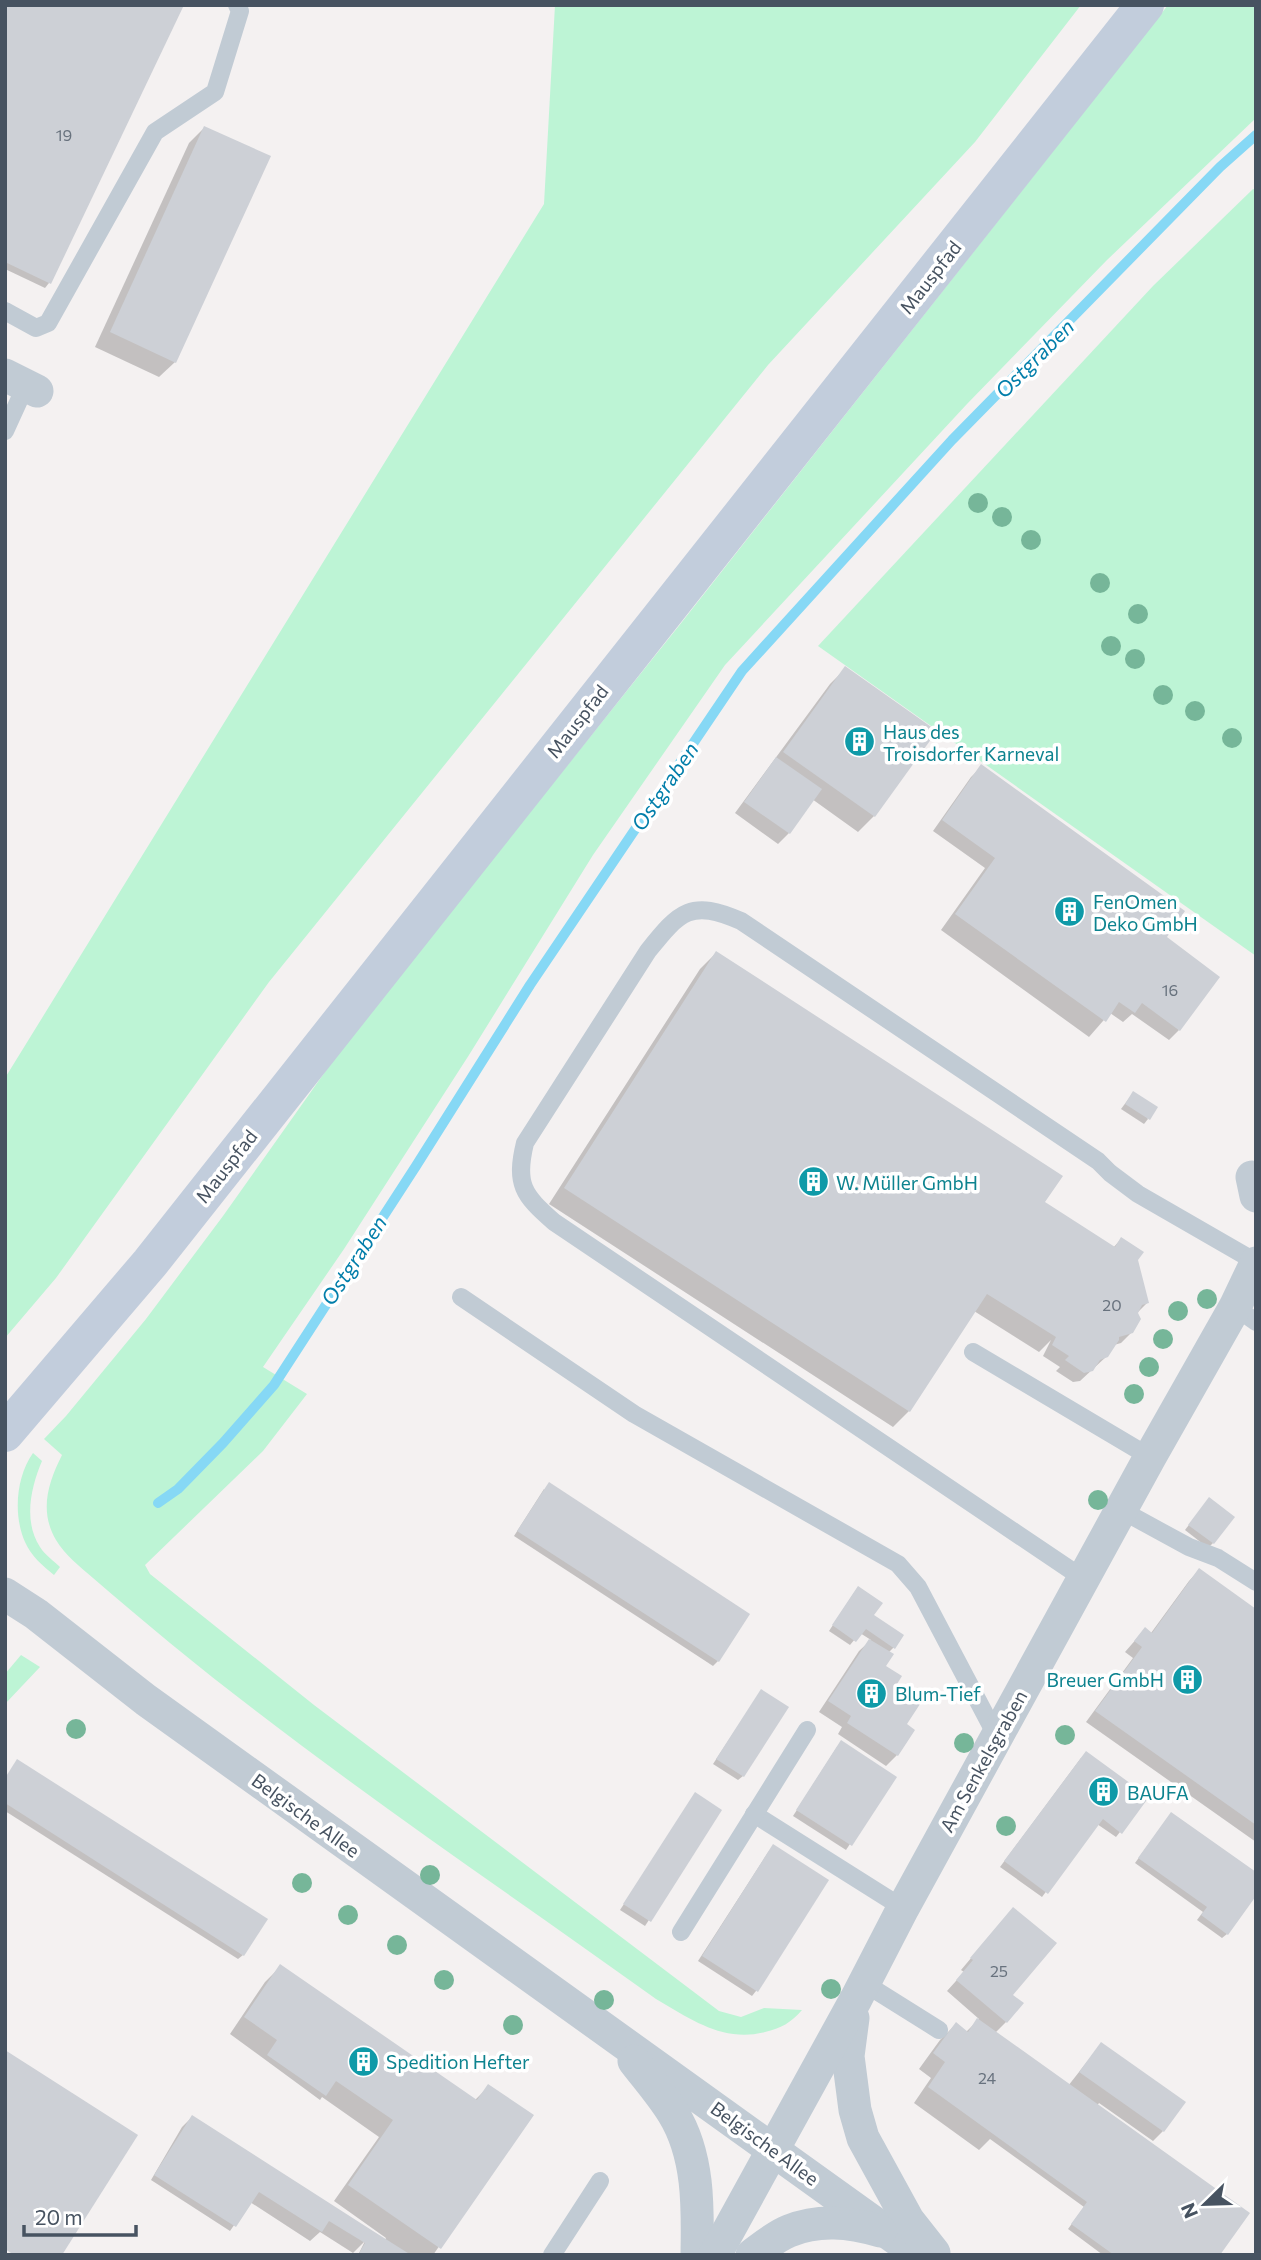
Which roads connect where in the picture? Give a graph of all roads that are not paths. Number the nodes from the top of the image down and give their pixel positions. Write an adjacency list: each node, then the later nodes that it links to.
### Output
1 (237, 5): 3 (lane)
2 (1145, 5): 12 (street, Mauspfad)
3 (5, 311)
4 (23, 384): 5 (lane)
5 (5, 431)
6 (1256, 1178): 7 (street)
7 (1256, 1196)
8 (1256, 1263): 10 (street, Am Senkelsgraben); 15 (lane)
9 (461, 1297): 19 (lane)
10 (1245, 1314): 13 (street, Am Senkelsgraben)
11 (973, 1352): 13 (lane)
12 (5, 1433)
13 (1150, 1457): 14 (street, Am Senkelsgraben)
14 (1121, 1510): 15 (street, Am Senkelsgraben); 16 (lane)
15 (1084, 1579): 19 (street, Am Senkelsgraben)
16 (1256, 1582)
17 (5, 1594): 25 (street, Belgische Allee)
18 (807, 1730): 20 (lane)
19 (997, 1737): 21 (street, Am Senkelsgraben)
20 (754, 1814): 21 (lane); 22 (lane)
21 (903, 1908): 23 (street, Am Senkelsgraben)
22 (681, 1932)
23 (860, 1991): 24 (lane); 26 (street, Am Senkelsgraben); 34 (street)
24 (939, 2029)
25 (610, 2032): 26 (street, Belgische Allee); 30 (street, Belgische Allee)
26 (773, 2148): 28 (street, Belgische Allee); 31 (street, Am Senkelsgraben)
27 (600, 2180): 29 (lane)
28 (890, 2234): 32 (street); 33 (street, Belgische Allee)
29 (552, 2255)
30 (697, 2255)
31 (715, 2255)
32 (752, 2255)
33 (919, 2255)
34 (936, 2255)

